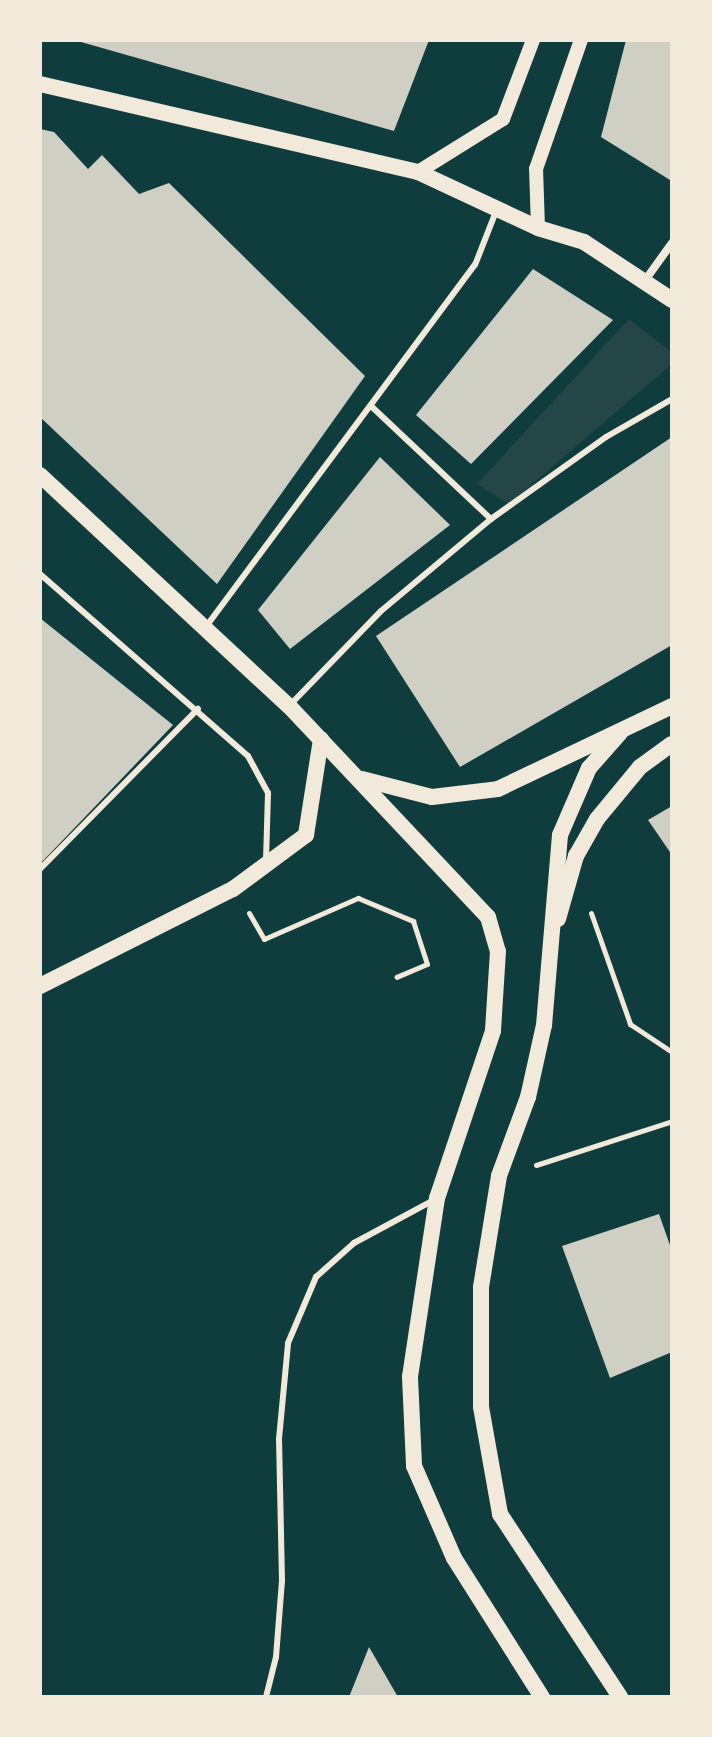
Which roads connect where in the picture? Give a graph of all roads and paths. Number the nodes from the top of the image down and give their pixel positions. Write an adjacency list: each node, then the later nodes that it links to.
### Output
1 (533, 40): 4 (street)
2 (581, 40): 6 (street)
3 (40, 84): 4 (main road)
4 (418, 172): 5 (main road)
5 (497, 209): 6 (main road); 11 (lane)
6 (538, 228): 8 (main road)
7 (672, 243): 8 (street)
8 (646, 279): 9 (main road)
9 (672, 300)
10 (672, 399): 13 (lane)
11 (371, 406): 13 (lane); 15 (lane)
12 (40, 475): 15 (main road)
13 (491, 519): 16 (lane)
14 (40, 574): 18 (lane)
15 (203, 631): 16 (main road)
16 (289, 706): 20 (main road)
17 (672, 706): 19 (main road)
18 (198, 709): 23 (lane); 24 (lane)
19 (620, 733): 22 (main road); 27 (main road)
20 (321, 739): 22 (main road); 23 (main road)
21 (672, 744): 26 (main road)
22 (362, 779): 33 (main road)
23 (265, 867): 25 (main road)
24 (40, 869)
25 (233, 889): 28 (path); 29 (main road)
26 (566, 891): 27 (main road); 30 (path)
27 (552, 939): 32 (main road)
28 (397, 977)
29 (40, 986)
30 (672, 1052)
31 (672, 1121): 32 (path)
32 (499, 1176): 36 (main road)
33 (437, 1198): 34 (lane); 35 (main road)
34 (266, 1697)
35 (542, 1697)
36 (620, 1697)

